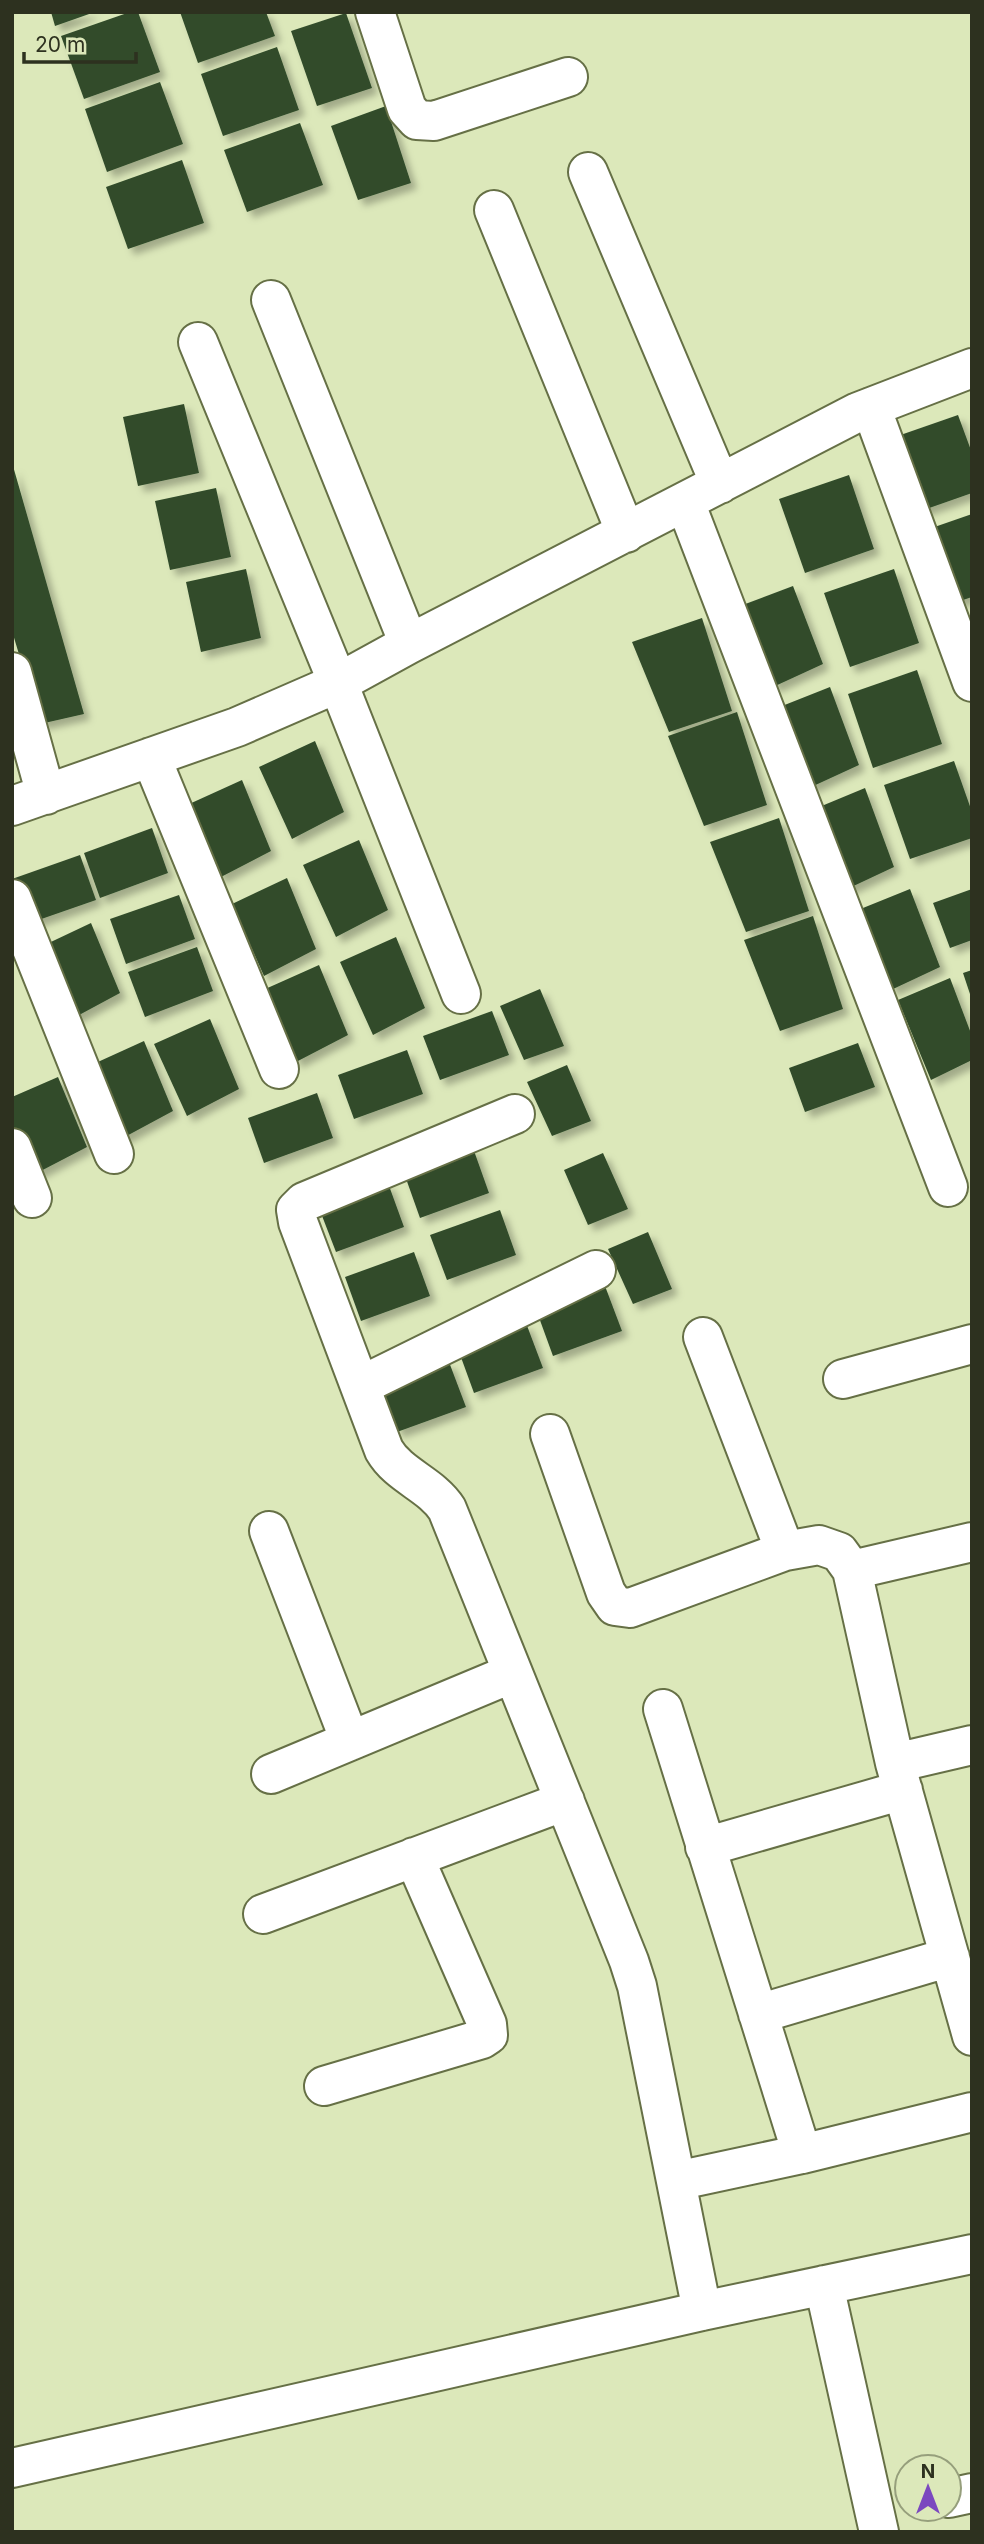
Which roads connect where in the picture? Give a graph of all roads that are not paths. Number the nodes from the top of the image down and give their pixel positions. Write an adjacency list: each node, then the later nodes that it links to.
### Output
1 (375, 12): 2 (street)
2 (568, 77)
3 (589, 172): 9 (street)
4 (494, 210): 11 (street)
5 (271, 300): 12 (street)
6 (198, 342): 15 (street)
7 (972, 368): 8 (street)
8 (871, 407): 9 (street); 14 (street)
9 (720, 484): 10 (street)
10 (685, 502): 11 (street); 24 (street)
11 (626, 533): 12 (street)
12 (409, 644): 15 (street)
13 (12, 672): 17 (street)
14 (972, 682)
15 (338, 683): 16 (street); 19 (street)
16 (151, 757): 17 (street); 20 (street)
17 (29, 801)
18 (12, 899): 23 (street)
19 (461, 994)
20 (279, 1069)
21 (515, 1114): 30 (street)
22 (12, 1148): 25 (street)
23 (114, 1154)
24 (948, 1187)
25 (32, 1198)
26 (596, 1270): 30 (street)
27 (703, 1337): 34 (street)
28 (972, 1344): 29 (street)
29 (843, 1379)
30 (360, 1386): 36 (street)
31 (550, 1434): 34 (street)
32 (269, 1531): 38 (street)
33 (972, 1542): 35 (street)
34 (785, 1551): 35 (street)
35 (852, 1570): 41 (street)
36 (513, 1673): 38 (street); 42 (street)
37 (663, 1709): 43 (street)
38 (350, 1741): 40 (street)
39 (972, 1745): 41 (street)
40 (271, 1774)
41 (899, 1777): 43 (street); 46 (street)
42 (565, 1801): 44 (street); 52 (street)
43 (705, 1847): 47 (street)
44 (414, 1857): 45 (street); 49 (street)
45 (262, 1914)
46 (950, 1957): 47 (street); 48 (street)
47 (758, 2014): 51 (street)
48 (972, 2036)
49 (324, 2086)
50 (972, 2112): 51 (street)
51 (802, 2154): 52 (street)
52 (676, 2181): 55 (street)
53 (972, 2253): 54 (street)
54 (824, 2284): 55 (street); 57 (street)
55 (702, 2311): 56 (street)
56 (12, 2468)
57 (887, 2518)

